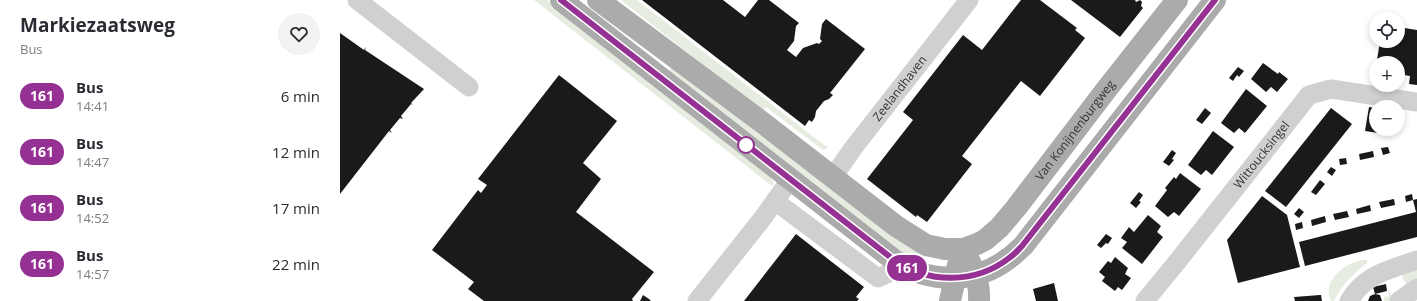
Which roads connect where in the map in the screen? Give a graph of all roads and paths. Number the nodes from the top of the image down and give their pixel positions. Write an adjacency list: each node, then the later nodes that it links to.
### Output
1 (357, 0): 7 (street)
2 (561, 0): 10 (main road)
3 (598, 0): 9 (main road, Van Konijnenburgweg)
4 (969, 0): 9 (street, Zeelandhaven)
5 (1177, 0): 12 (main road, Van Konijnenburgweg)
6 (1215, 0): 15 (main road)
7 (469, 87)
8 (1417, 102): 21 (street, Wittoucksingel)
9 (832, 177): 12 (main road, Van Konijnenburgweg)
10 (790, 180): 11 (street); 14 (main road)
11 (775, 200): 14 (street); 18 (street)
12 (963, 248): 15 (main road); 16 (main road)
13 (1417, 260): 22 (street)
14 (903, 266): 16 (main road)
15 (976, 274): 16 (main road); 20 (main road)
16 (954, 278): 19 (main road)
17 (1417, 288): 23 (street)
18 (697, 301)
19 (950, 301)
20 (979, 301)
21 (1145, 301)
22 (1349, 301)
23 (1399, 301)

